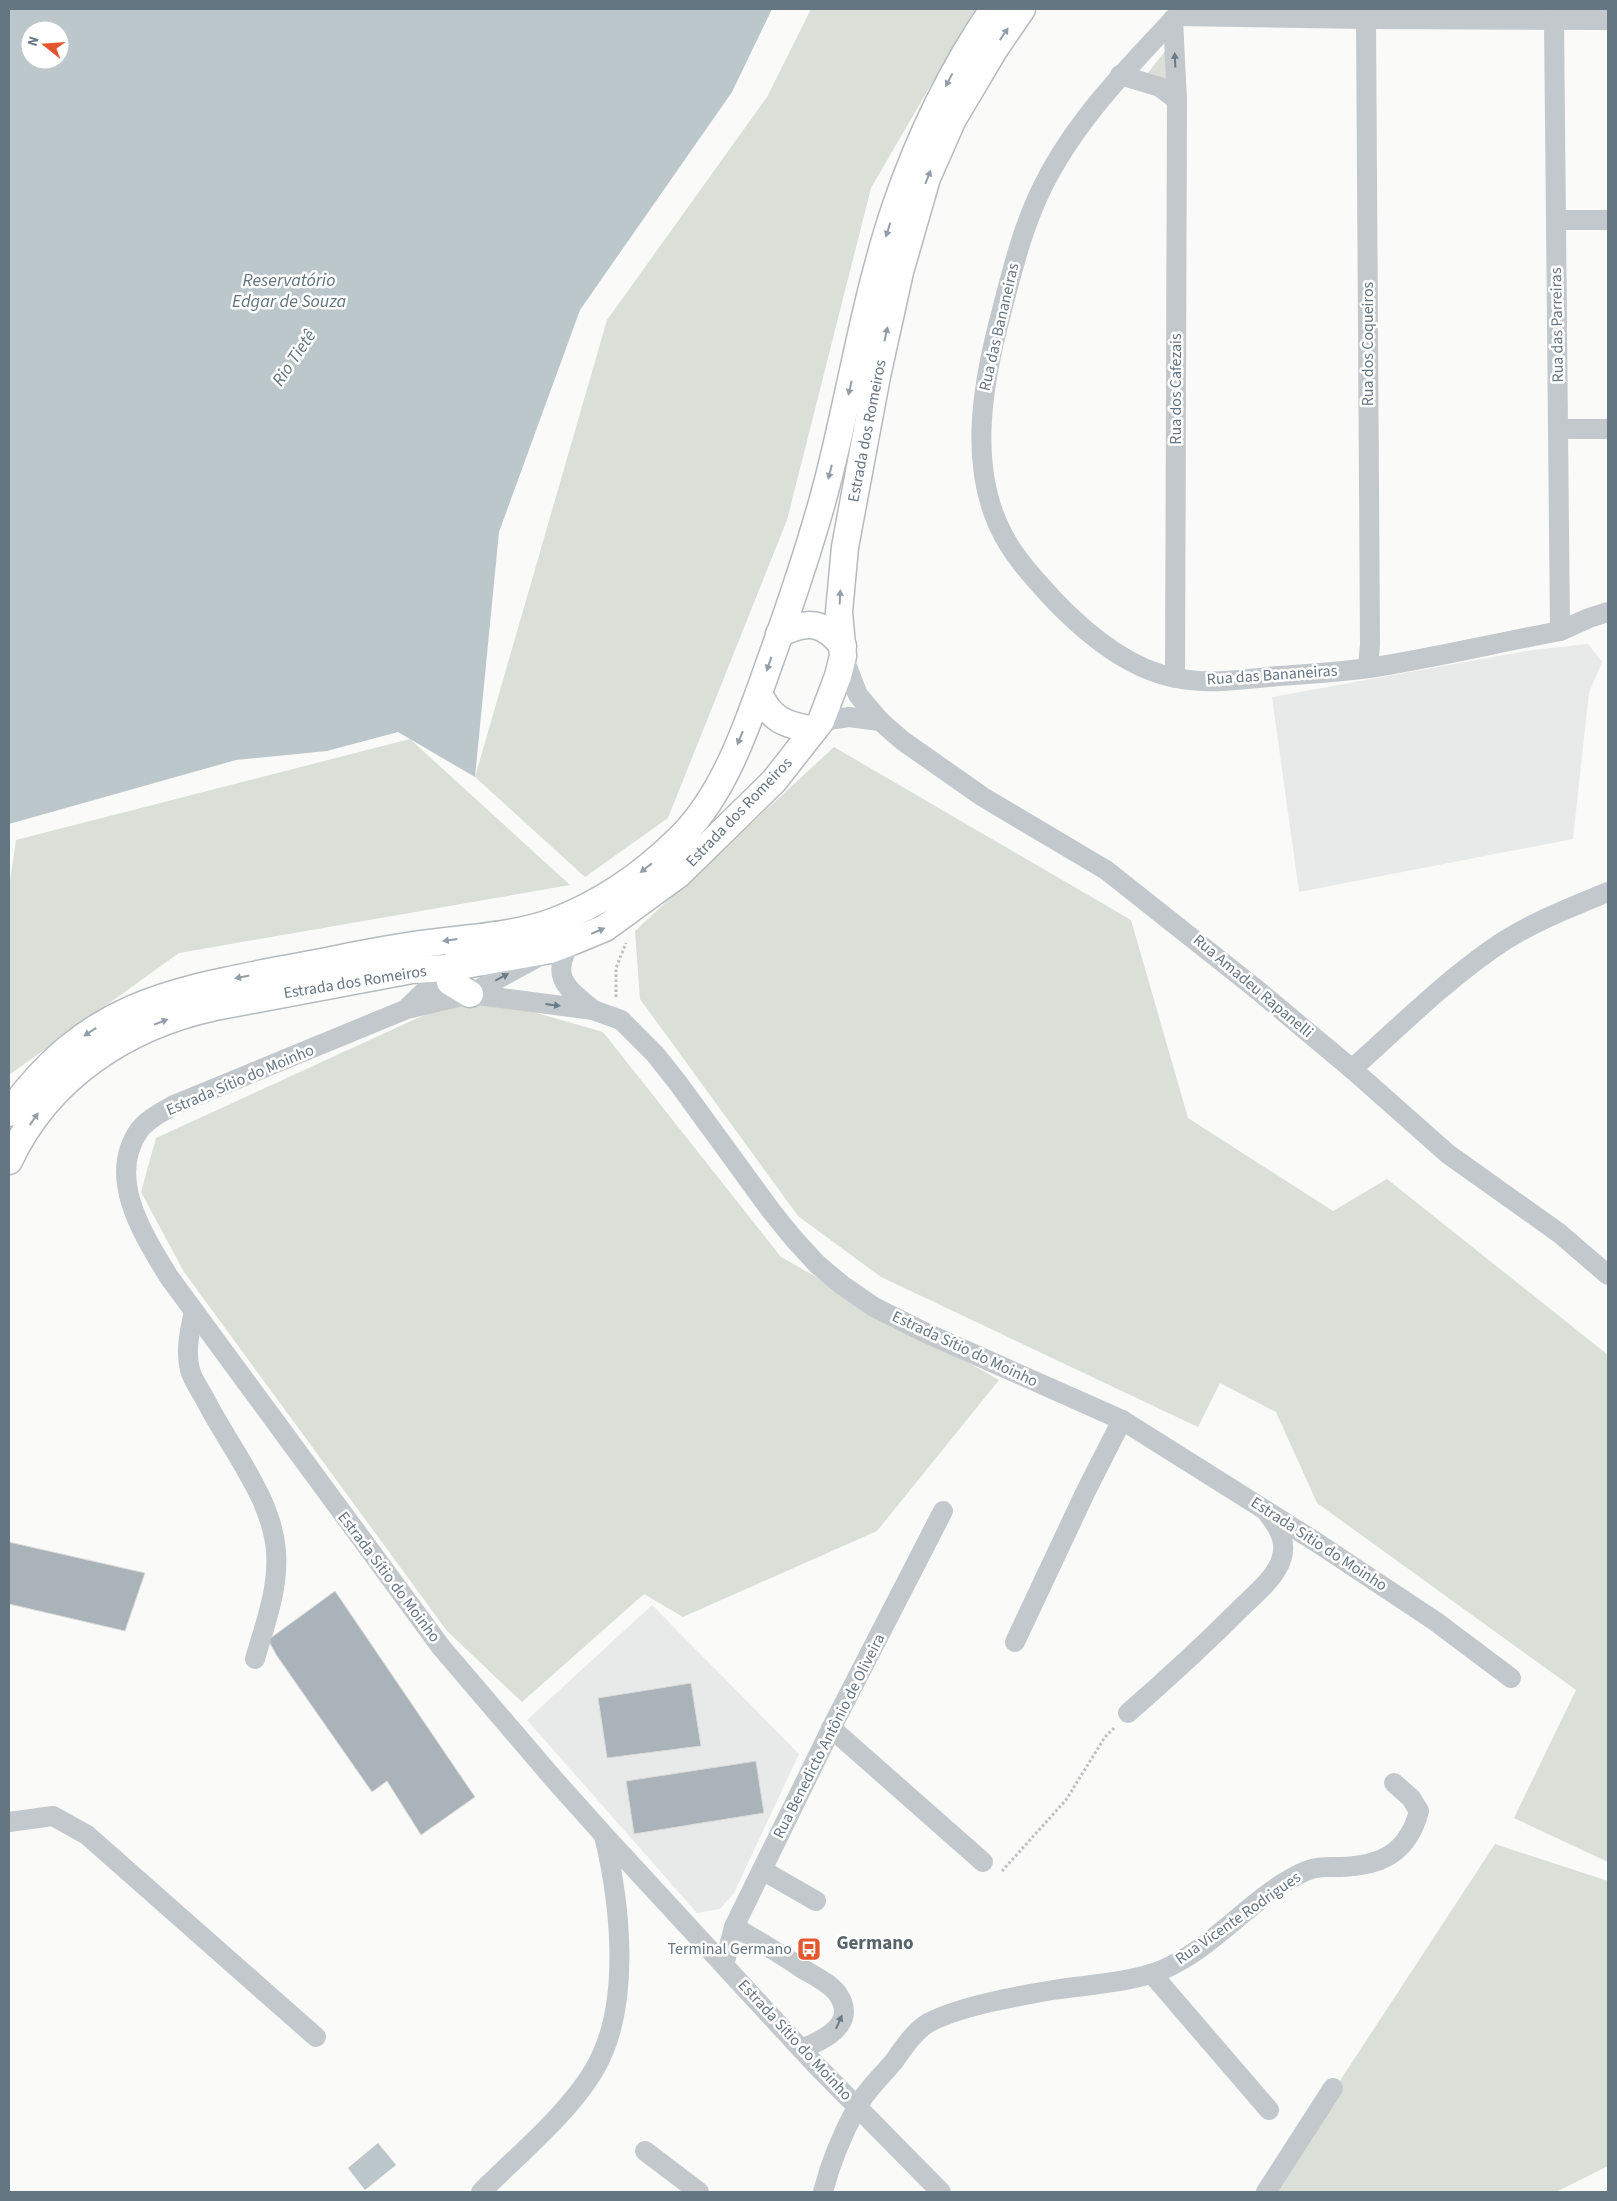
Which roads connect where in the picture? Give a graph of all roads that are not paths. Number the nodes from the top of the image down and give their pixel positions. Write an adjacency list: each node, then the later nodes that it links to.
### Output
1 (993, 9): 15 (main road, Estrada dos Romeiros, one-way to 15)
2 (1022, 9): 16 (main road, Estrada dos Romeiros, one-way to 2)
3 (1177, 15): 4 (street); 7 (street, Rua das Bananeiras); 8 (street, Rua dos Cafezais, one-way to 3)
4 (1366, 20): 5 (street); 17 (street, Rua dos Coqueiros)
5 (1554, 20): 6 (street); 9 (street, Rua das Parreiras)
6 (1608, 20)
7 (1120, 75): 8 (street); 18 (street, Rua das Bananeiras)
8 (1177, 100): 18 (street, Rua dos Cafezais)
9 (1556, 220): 10 (street); 11 (street, Rua das Parreiras)
10 (1608, 220)
11 (1558, 429): 12 (street); 14 (street, Rua das Parreiras)
12 (1608, 429)
13 (1608, 612): 14 (street, Rua das Bananeiras)
14 (1560, 631): 17 (street, Rua das Bananeiras)
15 (779, 634): 16 (main road); 19 (main road, Estrada dos Romeiros, one-way to 19)
16 (843, 651): 20 (street, Rua Amadeu Rapanelli); 21 (main road, Estrada dos Romeiros)
17 (1368, 668): 18 (street, Rua das Bananeiras)
18 (1175, 678)
19 (758, 693): 21 (main road); 23 (main road, Estrada dos Romeiros, one-way to 23)
20 (880, 721): 21 (street); 29 (street, Rua Amadeu Rapanelli)
21 (817, 726): 24 (main road, Estrada dos Romeiros, one-way to 21)
22 (1608, 892): 29 (street)
23 (516, 931): 25 (main road); 30 (main road, Estrada dos Romeiros, one-way to 30)
24 (560, 946): 25 (main road, Estrada dos Romeiros); 26 (street, one-way to 24); 28 (street)
25 (449, 968): 26 (main road); 27 (street); 31 (main road, Estrada dos Romeiros, one-way to 25)
26 (470, 994): 27 (street); 28 (street, Estrada Sítio do Moinho, one-way to 28)
27 (407, 1009): 33 (street, Estrada Sítio do Moinho)
28 (593, 1010): 34 (street, Estrada Sítio do Moinho)
29 (1352, 1068): 32 (street, Rua Amadeu Rapanelli)
30 (9, 1113)
31 (9, 1161)
32 (1608, 1274)
33 (194, 1310): 38 (street); 44 (street, Estrada Sítio do Moinho)
34 (1122, 1420): 35 (street, Estrada Sítio do Moinho); 37 (street)
35 (1264, 1509): 39 (street, Estrada Sítio do Moinho); 40 (street)
36 (943, 1511): 41 (street, Rua Benedicto Antônio de Oliveira)
37 (1015, 1642)
38 (255, 1659)
39 (1511, 1678)
40 (1128, 1713)
41 (831, 1728): 45 (street); 46 (street, Rua Benedicto Antônio de Oliveira)
42 (1394, 1783): 50 (street, Rua Vicente Rodrigues)
43 (9, 1822): 51 (street)
44 (604, 1834): 49 (street, Estrada Sítio do Moinho); 57 (street)
45 (983, 1862)
46 (762, 1870): 47 (street); 48 (street, Rua Benedicto Antônio de Oliveira)
47 (816, 1901)
48 (734, 1927): 49 (street, Rua Benedicto Antônio de Oliveira); 52 (street, one-way to 48)
49 (724, 1965): 52 (street, Estrada Sítio do Moinho)
50 (1152, 1974): 54 (street, Rua Vicente Rodrigues); 55 (street)
51 (316, 2037)
52 (801, 2049): 54 (street, Estrada Sítio do Moinho)
53 (1333, 2088): 61 (street)
54 (857, 2106): 59 (street, Rua Vicente Rodrigues); 60 (street, Estrada Sítio do Moinho)
55 (1269, 2110)
56 (646, 2150): 58 (street)
57 (481, 2192)
58 (698, 2192)
59 (823, 2192)
60 (941, 2192)
61 (1266, 2192)

